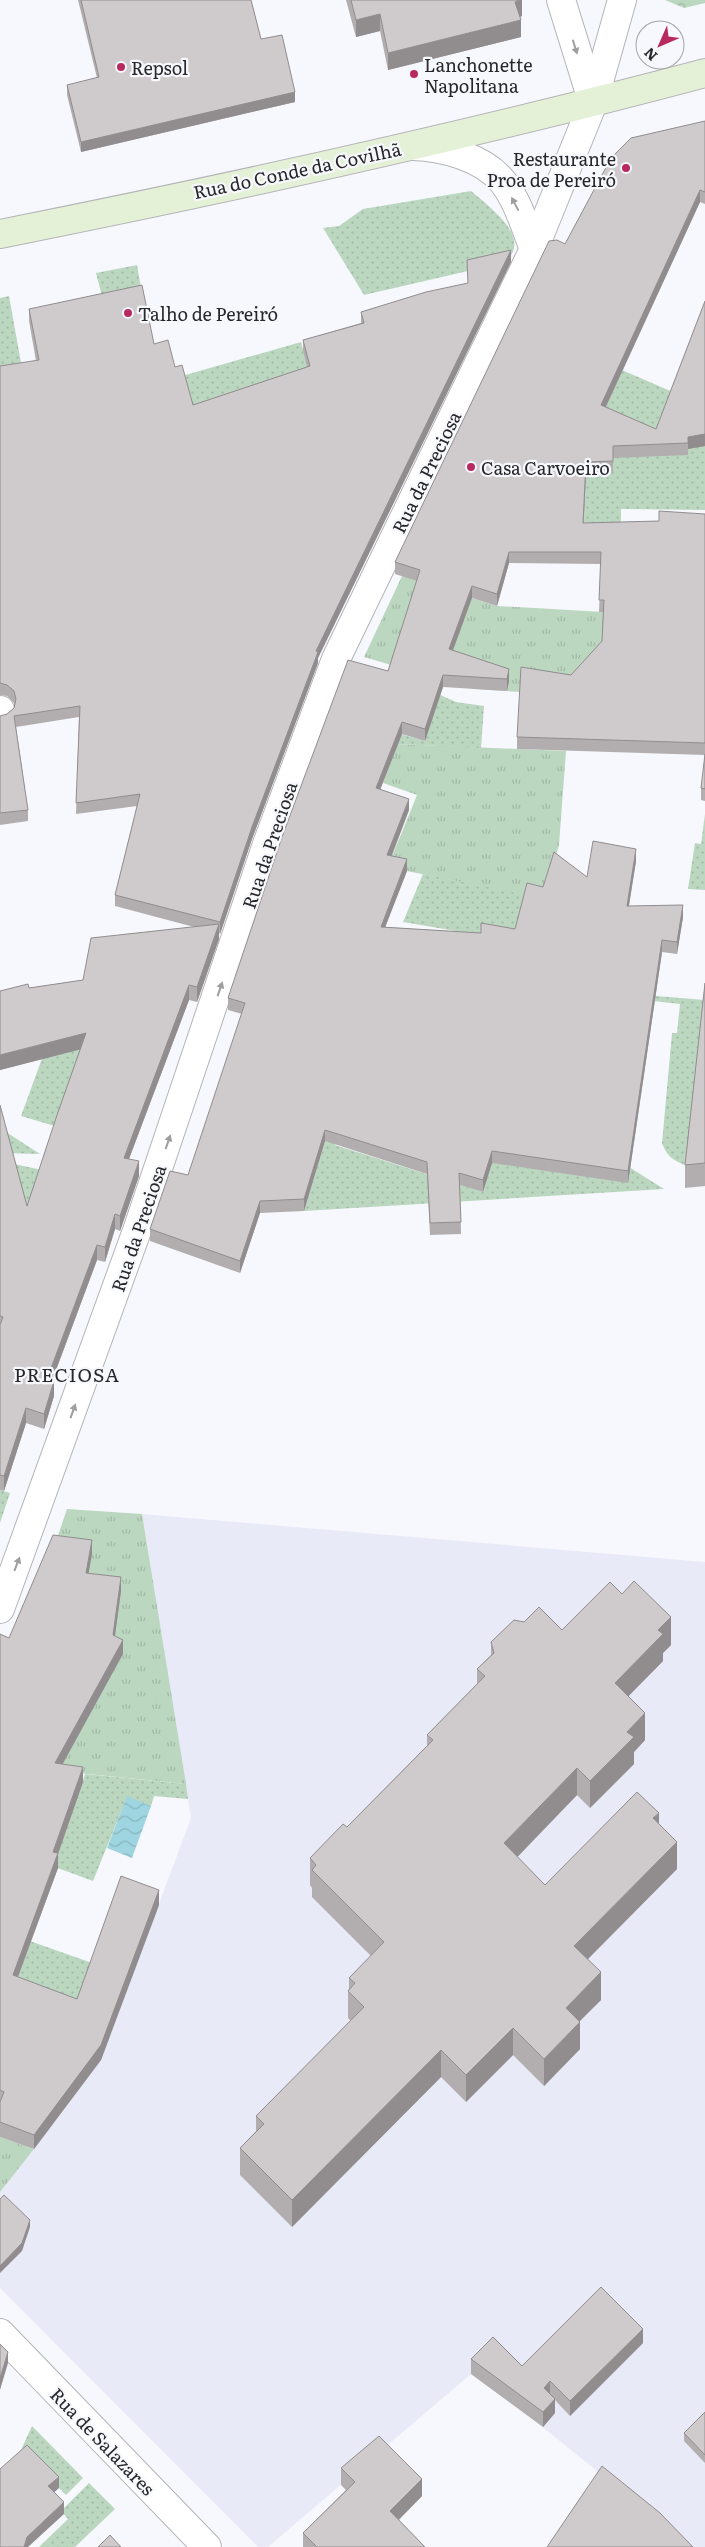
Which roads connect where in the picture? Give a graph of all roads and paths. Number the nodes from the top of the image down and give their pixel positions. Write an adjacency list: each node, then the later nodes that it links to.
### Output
1 (561, 0): 4 (street, one-way to 4)
2 (622, 0): 4 (street, Rua da Preciosa)
3 (705, 73): 4 (main road, Rua do Conde da Covilhã)
4 (593, 103): 5 (main road, Rua do Conde da Covilhã); 7 (street, Rua da Preciosa)
5 (408, 146): 6 (main road, Rua do Conde da Covilhã); 7 (street, one-way to 5)
6 (0, 234)
7 (534, 249): 8 (street, Rua da Preciosa, one-way to 7)
8 (0, 1609)
9 (0, 2333): 10 (street, Rua de Salazares)
10 (207, 2547)

